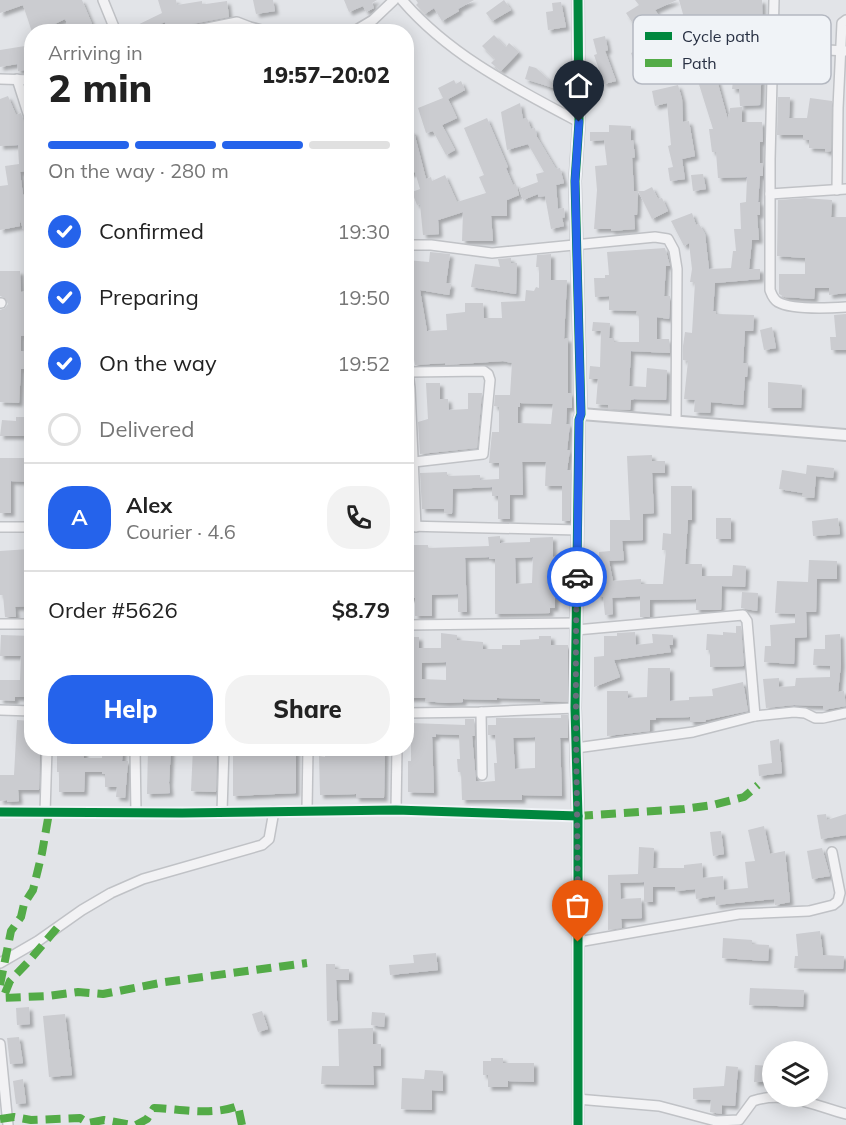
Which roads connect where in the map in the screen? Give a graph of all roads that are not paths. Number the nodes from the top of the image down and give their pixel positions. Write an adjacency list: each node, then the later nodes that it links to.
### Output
1 (103, 0): 8 (street)
2 (394, 0): 5 (street); 11 (street)
3 (578, 0): 18 (street)
4 (774, 0): 6 (street)
5 (404, 3): 18 (street)
6 (774, 15)
7 (846, 20): 12 (street)
8 (113, 24)
9 (227, 24): 10 (street)
10 (242, 24)
11 (366, 24)
12 (843, 52): 19 (street)
13 (0, 79): 14 (street)
14 (17, 79): 15 (street); 17 (street)
15 (24, 79)
16 (772, 84): 20 (street)
17 (24, 101)
18 (579, 122): 22 (street)
19 (842, 190): 20 (street)
20 (770, 194): 23 (street)
21 (414, 245): 22 (street)
22 (576, 246): 25 (street); 26 (street)
23 (846, 307)
24 (414, 372): 28 (street)
25 (580, 417): 26 (street); 32 (street)
26 (676, 421): 27 (street)
27 (846, 435)
28 (414, 462)
29 (414, 526): 32 (street)
30 (0, 527): 31 (street)
31 (24, 527)
32 (578, 530): 36 (street)
33 (0, 624): 34 (street)
34 (24, 624)
35 (414, 625): 36 (street)
36 (576, 626): 37 (street); 43 (street)
37 (575, 708): 40 (street); 44 (street)
38 (0, 710): 39 (street)
39 (24, 711)
40 (481, 712): 41 (street); 50 (street)
41 (414, 713)
42 (846, 713): 43 (street)
43 (755, 716): 44 (street)
44 (576, 748): 58 (street)
45 (47, 756): 56 (street)
46 (135, 756): 57 (street)
47 (224, 756): 55 (street)
48 (308, 756): 51 (street)
49 (397, 756): 52 (street)
50 (482, 775)
51 (307, 810): 52 (street); 53 (street)
52 (396, 810): 58 (street)
53 (274, 811): 55 (street); 61 (street)
54 (0, 812): 56 (street)
55 (222, 812): 57 (street)
56 (45, 813): 57 (street)
57 (136, 813)
58 (578, 816): 60 (street)
59 (832, 852): 60 (street)
60 (578, 942): 63 (street)
61 (0, 963)
62 (0, 1044): 65 (street)
63 (578, 1099): 64 (street); 66 (street)
64 (846, 1114)
65 (8, 1125)
66 (578, 1125)

